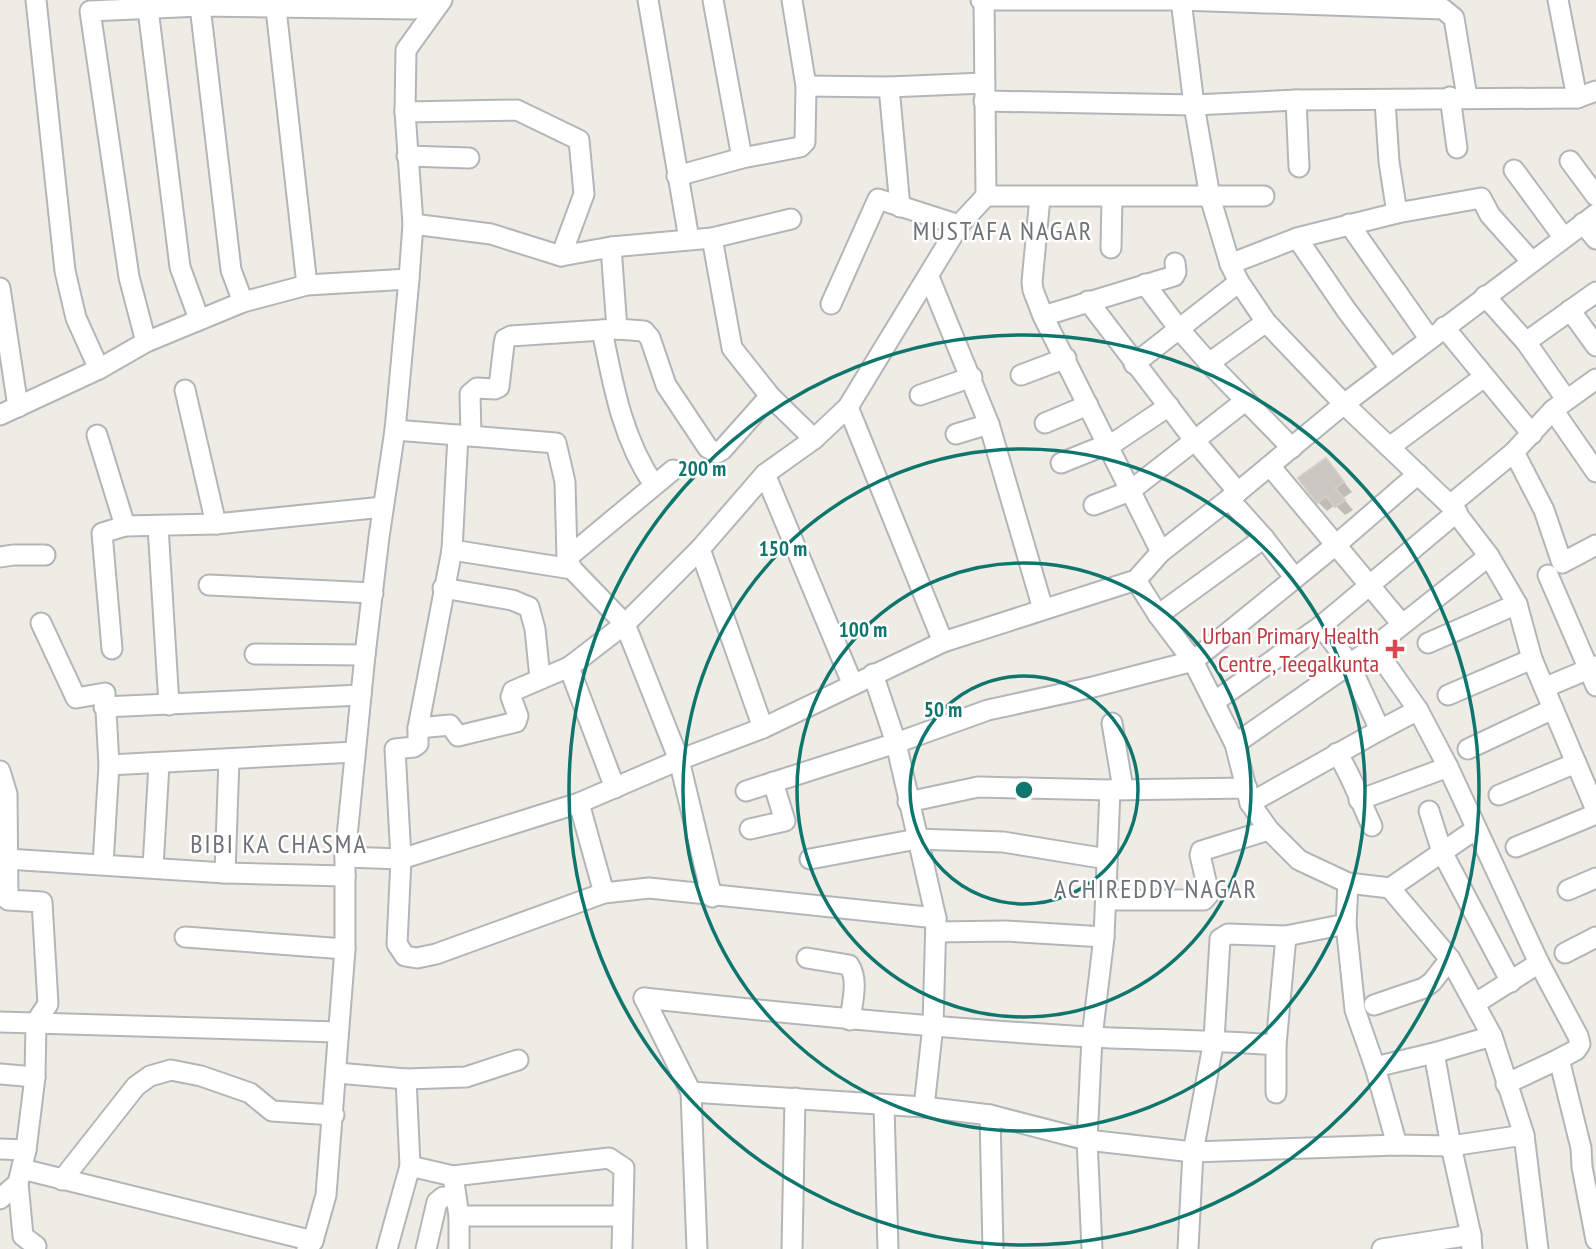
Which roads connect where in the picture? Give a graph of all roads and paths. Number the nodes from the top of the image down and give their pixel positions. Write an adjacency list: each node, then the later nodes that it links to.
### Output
1 (36, 0): 81 (street)
2 (649, 0): 31 (street)
3 (713, 0): 27 (street)
4 (792, 0): 14 (street)
5 (983, 0): 6 (street); 17 (street)
6 (1181, 0): 18 (street); 22 (street)
7 (1558, 0): 19 (street)
8 (275, 3): 10 (street); 12 (street); 60 (street)
9 (440, 3): 10 (street); 23 (street)
10 (413, 4)
11 (119, 5): 13 (street); 74 (street)
12 (200, 6): 13 (street); 65 (street)
13 (148, 9): 69 (street)
14 (806, 86): 15 (street); 27 (street)
15 (889, 87): 17 (street); 38 (street)
16 (1596, 91): 19 (street)
17 (984, 92): 22 (street); 32 (street)
18 (1458, 97): 19 (street); 21 (street); 24 (street)
19 (1577, 98)
20 (1296, 100): 21 (street); 22 (street); 29 (street)
21 (1385, 101): 39 (street)
22 (1194, 105): 37 (street)
23 (405, 111): 25 (street); 52 (street)
24 (1457, 148)
25 (407, 156): 26 (street); 42 (street)
26 (468, 158)
27 (742, 158): 31 (street)
28 (1570, 161): 34 (street)
29 (1300, 167)
30 (1514, 170): 47 (street)
31 (677, 176): 48 (street)
32 (986, 196): 35 (street); 44 (street)
33 (1264, 196): 37 (street)
34 (1596, 196)
35 (1040, 197): 36 (street); 68 (street)
36 (1112, 197): 37 (street); 51 (street)
37 (1210, 197): 55 (street)
38 (900, 207): 44 (street); 66 (street)
39 (1396, 213): 43 (street); 53 (street)
40 (1589, 218): 47 (street); 49 (street)
41 (791, 219): 46 (street)
42 (413, 224): 52 (street); 57 (street)
43 (1349, 224): 45 (street); 73 (street)
44 (959, 225): 56 (street)
45 (1297, 237): 55 (street); 80 (street)
46 (712, 238): 48 (street); 88 (street)
47 (1563, 238): 53 (street)
48 (689, 239): 50 (street)
49 (1596, 239)
50 (611, 247): 52 (street); 71 (street)
51 (1111, 248)
52 (561, 256)
53 (1532, 262): 63 (street)
54 (1175, 263): 59 (street)
55 (1230, 264): 58 (street)
56 (929, 276): 83 (street); 95 (street)
57 (409, 279): 60 (street); 99 (street)
58 (1239, 282): 70 (street); 72 (street)
59 (1145, 284): 64 (street); 72 (street)
60 (307, 285): 65 (street)
61 (0, 288): 94 (street)
62 (1596, 292): 67 (street)
63 (1485, 296): 73 (street); 75 (street)
64 (1087, 301): 68 (street); 79 (street)
65 (243, 302): 69 (street)
66 (831, 304)
67 (1570, 310): 75 (street); 76 (street)
68 (1043, 316): 77 (street)
69 (199, 318): 74 (street)
70 (1266, 321): 78 (street); 90 (street)
71 (609, 329): 88 (street); 103 (street); 116 (street)
72 (1179, 329): 78 (street); 79 (street)
73 (1436, 333): 80 (street); 84 (street)
74 (146, 342): 81 (street)
75 (1525, 342): 91 (street)
76 (1596, 346)
77 (1066, 358): 82 (street); 92 (street)
78 (1209, 363): 89 (street)
79 (1134, 364): 93 (street)
80 (1390, 368): 90 (street)
81 (99, 369): 94 (street)
82 (1021, 375)
83 (972, 377): 87 (street); 98 (street)
84 (1484, 377): 101 (street); 107 (street)
85 (1596, 379): 91 (street)
86 (185, 390): 122 (street)
87 (920, 395)
88 (770, 396): 104 (street)
89 (1245, 401): 105 (street); 108 (street)
90 (1344, 404): 107 (street); 108 (street)
91 (1560, 404): 101 (street); 113 (street)
92 (1088, 405): 97 (street); 106 (street)
93 (1169, 406): 105 (street); 106 (street)
94 (18, 407): 96 (street)
95 (848, 407): 104 (street); 149 (street)
96 (0, 415)
97 (1045, 423)
98 (989, 424): 100 (street); 143 (street)
99 (395, 430): 103 (street); 120 (street)
100 (956, 434)
101 (1532, 434): 109 (street)
102 (97, 435): 123 (street)
103 (464, 436): 129 (street); 134 (street)
104 (814, 439): 114 (street)
105 (1195, 441): 117 (street); 118 (street)
106 (1108, 445): 110 (street); 117 (street)
107 (1391, 446): 115 (street)
108 (1293, 448): 111 (street)
109 (1514, 452): 121 (street); 127 (street)
110 (1061, 463)
111 (1270, 466): 118 (street); 126 (street)
112 (673, 470): 116 (street)
113 (1596, 472)
114 (765, 474): 128 (street); 162 (street)
115 (1418, 474): 121 (street); 126 (street)
116 (654, 485): 134 (street)
117 (1130, 491): 119 (street); 130 (street)
118 (1234, 495): 125 (street); 130 (street)
119 (1094, 505)
120 (383, 507): 122 (street); 141 (street)
121 (1454, 509): 132 (street); 138 (street)
122 (216, 524): 124 (street)
123 (125, 526): 124 (street); 152 (street)
124 (158, 526): 167 (street)
125 (1264, 538): 136 (street); 144 (street)
126 (1337, 544): 136 (street); 138 (street)
127 (1596, 545)
128 (700, 549): 147 (street); 173 (street)
129 (452, 550): 134 (street); 140 (street)
130 (1161, 552): 137 (street)
131 (46, 555): 133 (street)
132 (1489, 556): 142 (street); 146 (street)
133 (0, 557)
134 (569, 564): 147 (street)
135 (1548, 575): 159 (street)
136 (1294, 577): 156 (street)
137 (1136, 580): 143 (street); 144 (street)
138 (1370, 584): 146 (street); 148 (street)
139 (209, 586): 141 (street)
140 (443, 588): 161 (street); 172 (street)
141 (373, 593): 154 (street)
142 (1517, 604): 150 (street); 155 (street)
143 (1043, 609): 149 (street)
144 (1158, 615): 156 (street)
145 (41, 622): 168 (street)
146 (1401, 623): 151 (street)
147 (625, 624): 158 (street); 181 (street)
148 (1321, 626): 157 (street); 166 (street)
149 (943, 642): 160 (street)
150 (1428, 643)
151 (1374, 647): 157 (street); 170 (street)
152 (111, 649)
153 (255, 654): 154 (street)
154 (365, 655): 164 (street)
155 (1532, 659): 163 (street); 165 (street)
156 (1193, 661): 166 (street); 175 (street)
157 (1349, 663): 174 (street); 176 (street)
158 (569, 667): 161 (street); 188 (street)
159 (1594, 673): 163 (street)
160 (873, 674): 162 (street); 175 (street)
161 (540, 678): 172 (street)
162 (853, 685): 173 (street)
163 (1546, 687): 169 (street)
164 (361, 695): 167 (street); 178 (street)
165 (1447, 695)
166 (1213, 702): 176 (street)
167 (169, 705): 168 (street)
168 (104, 708): 184 (street)
169 (1553, 709): 177 (street); 182 (street)
170 (1418, 710): 174 (street); 185 (street)
171 (1112, 723): 189 (street)
172 (418, 728): 206 (street)
173 (763, 728): 181 (street)
174 (1380, 730): 179 (street)
175 (896, 743): 187 (street); 194 (street)
176 (1235, 744): 192 (street)
177 (1468, 749)
178 (355, 752): 180 (street); 210 (street)
179 (1337, 753): 192 (street); 193 (street)
180 (229, 759): 183 (street); 212 (street)
181 (679, 761): 188 (street); 218 (street)
182 (1576, 763): 191 (street); 197 (street)
183 (159, 764): 184 (street); 211 (street)
184 (110, 765): 209 (street)
185 (1448, 767): 193 (street); 200 (street)
186 (0, 771): 204 (street)
187 (773, 782): 190 (street); 199 (street)
188 (615, 788): 195 (street)
189 (1117, 790): 192 (street); 194 (street); 208 (street)
190 (746, 791)
191 (1499, 795)
192 (1249, 796): 201 (street)
193 (1359, 800): 198 (street)
194 (908, 802): 202 (street)
195 (579, 803): 206 (street); 217 (street)
196 (1429, 811): 205 (street)
197 (1596, 812): 203 (street)
198 (1372, 826)
199 (750, 829)
200 (1476, 829): 205 (street); 231 (street)
201 (1269, 830): 214 (street); 220 (street)
202 (917, 839): 207 (street); 208 (street); 222 (street)
203 (1516, 847)
204 (4, 849): 209 (street); 219 (street)
205 (1442, 852): 215 (street); 232 (street)
206 (401, 859): 210 (street); 217 (street)
207 (810, 859)
208 (1107, 859): 220 (street)
209 (103, 864): 211 (street)
210 (345, 866): 212 (street); 227 (street)
211 (153, 867): 212 (street)
212 (225, 873)
213 (1596, 878): 216 (street)
214 (1349, 883): 215 (street); 221 (street)
215 (1390, 888): 230 (street)
216 (1568, 890)
217 (604, 893): 218 (street)
218 (712, 897): 222 (street)
219 (4, 900): 236 (street)
220 (1106, 900): 225 (street)
221 (1346, 924): 223 (street); 247 (street)
222 (936, 925): 225 (street); 238 (street)
223 (1286, 936): 242 (street); 243 (street)
224 (185, 937): 227 (street)
225 (1104, 937): 241 (street)
226 (1596, 937): 228 (street)
227 (345, 949): 239 (street)
228 (1565, 953)
229 (807, 958): 235 (street)
230 (1450, 959): 233 (street); 234 (street)
231 (1539, 963): 232 (street); 245 (street)
232 (1511, 982): 233 (street)
233 (1476, 1003): 240 (street)
234 (1374, 1005)
235 (850, 1020): 238 (street); 253 (street)
236 (36, 1022): 237 (street); 239 (street); 250 (street)
237 (0, 1023)
238 (933, 1025): 241 (street); 257 (street)
239 (337, 1032): 248 (street)
240 (1492, 1036): 244 (street); 252 (street)
241 (1091, 1037): 242 (street); 261 (street)
242 (1214, 1040): 243 (street); 266 (street)
243 (1276, 1045): 254 (street)
244 (1434, 1053): 247 (street); 264 (street)
245 (1559, 1059): 252 (street); 263 (street)
246 (518, 1060): 251 (street)
247 (1375, 1067): 262 (street)
248 (337, 1073): 251 (street); 258 (street)
249 (0, 1074): 250 (street)
250 (35, 1077): 268 (street)
251 (406, 1079): 267 (street)
252 (1506, 1084): 260 (street)
253 (691, 1092): 255 (street); 283 (street)
254 (1276, 1093)
255 (795, 1098): 256 (street); 284 (street)
256 (884, 1106): 257 (street); 285 (street)
257 (924, 1107): 259 (street)
258 (334, 1115): 270 (street); 277 (street)
259 (990, 1115): 261 (street); 286 (street)
260 (1524, 1135): 264 (street); 290 (street)
261 (1087, 1140): 266 (street); 287 (street)
262 (1397, 1145): 264 (street); 266 (street)
263 (1589, 1145): 275 (street)
264 (1451, 1146): 276 (street)
265 (0, 1149): 268 (street)
266 (1193, 1152): 288 (street)
267 (410, 1166): 269 (street); 279 (street)
268 (22, 1168): 270 (street); 272 (street); 278 (street)
269 (453, 1176): 271 (street); 274 (street)
270 (62, 1180): 277 (street)
271 (456, 1197): 273 (street); 280 (street)
272 (0, 1199)
273 (459, 1216): 274 (street); 281 (street)
274 (621, 1216): 282 (street)
275 (1596, 1240)
276 (1472, 1242): 289 (street)
277 (310, 1245)
278 (42, 1248)
279 (387, 1249)
280 (426, 1249)
281 (459, 1249)
282 (622, 1249)
283 (697, 1249)
284 (792, 1249)
285 (888, 1249)
286 (993, 1249)
287 (1092, 1249)
288 (1188, 1249)
289 (1379, 1249)
290 (1538, 1249)

